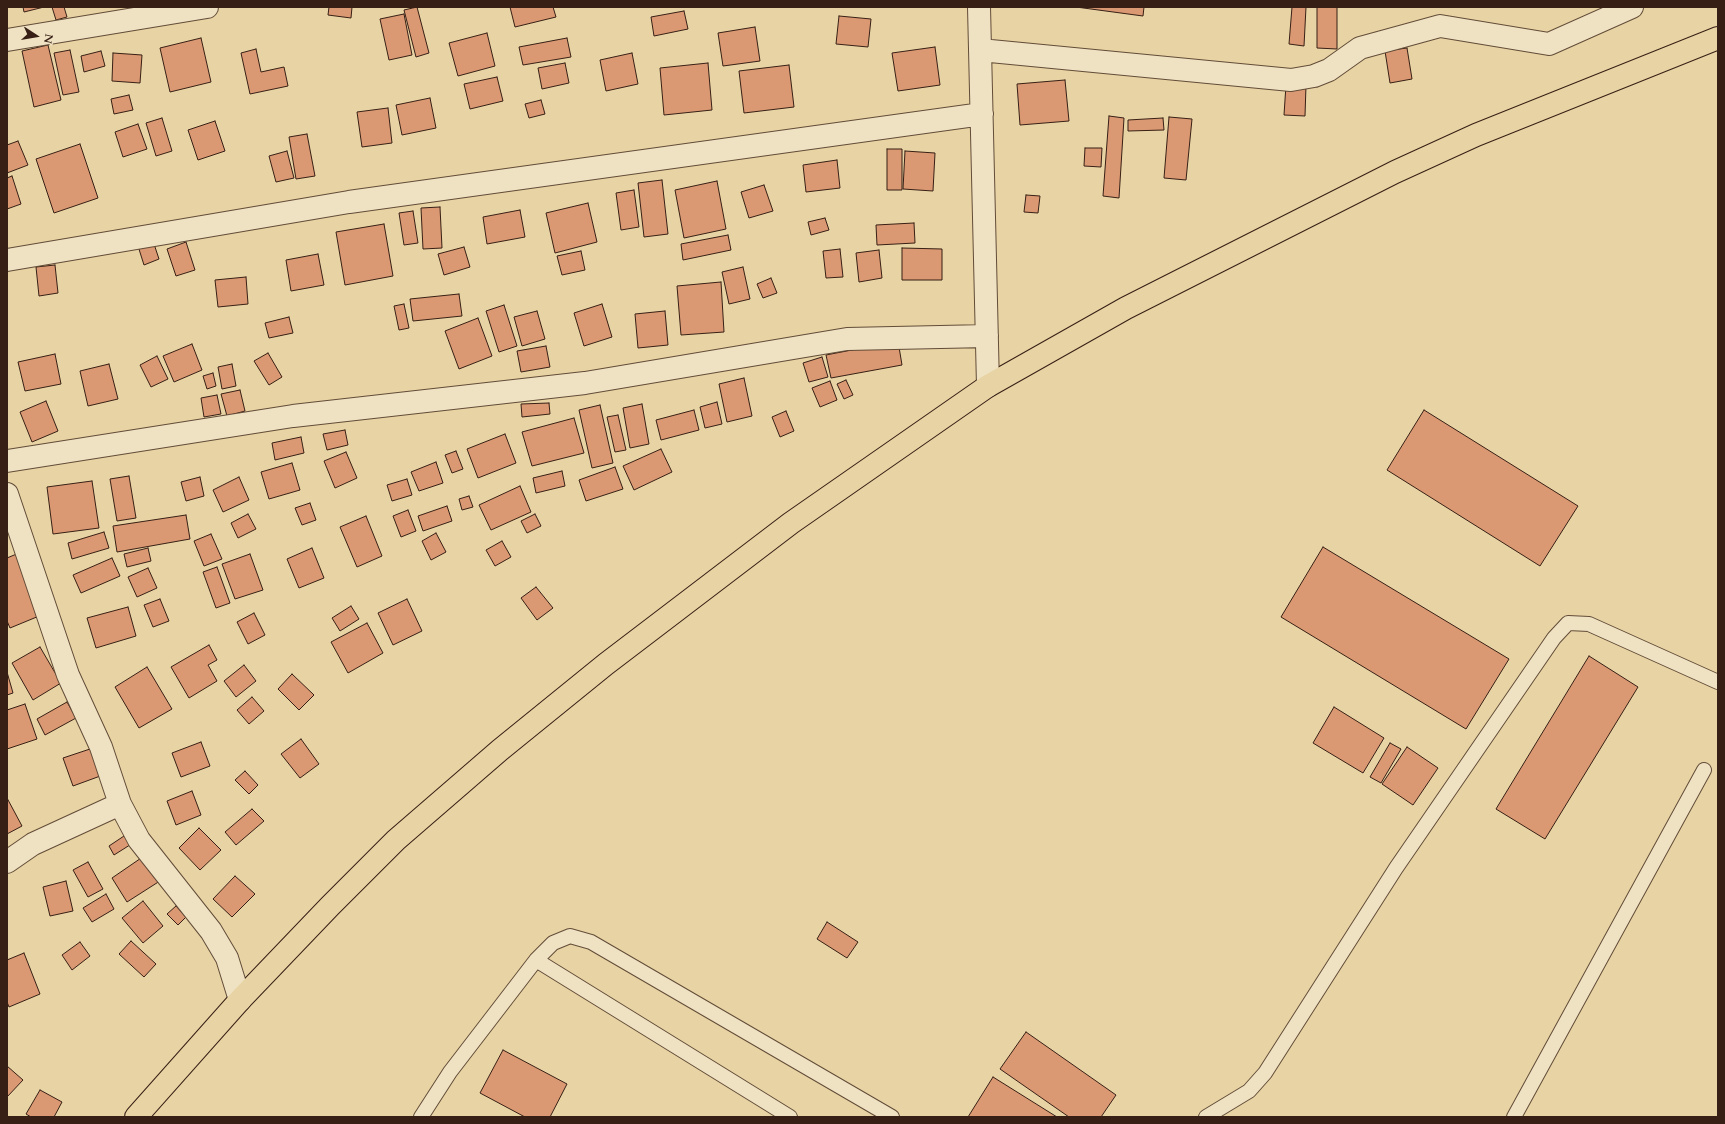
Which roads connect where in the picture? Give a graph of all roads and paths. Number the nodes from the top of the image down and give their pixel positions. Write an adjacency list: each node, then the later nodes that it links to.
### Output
1 (207, 7): 5 (street)
2 (979, 7): 6 (street)
3 (1632, 7): 6 (street)
4 (1718, 38): 10 (highway)
5 (7, 40)
6 (980, 50): 7 (street)
7 (982, 114): 8 (street); 9 (street)
8 (7, 260)
9 (987, 336): 10 (street); 11 (street)
10 (988, 386): 18 (highway)
11 (7, 462)
12 (7, 494): 15 (street)
13 (1718, 682): 23 (lane)
14 (1704, 770): 24 (lane)
15 (120, 804): 16 (street); 18 (street)
16 (7, 862)
17 (536, 960): 20 (lane); 21 (lane); 22 (lane)
18 (240, 1000): 19 (highway)
19 (136, 1117)
20 (421, 1117)
21 (790, 1117)
22 (892, 1117)
23 (1206, 1117)
24 (1514, 1117)

